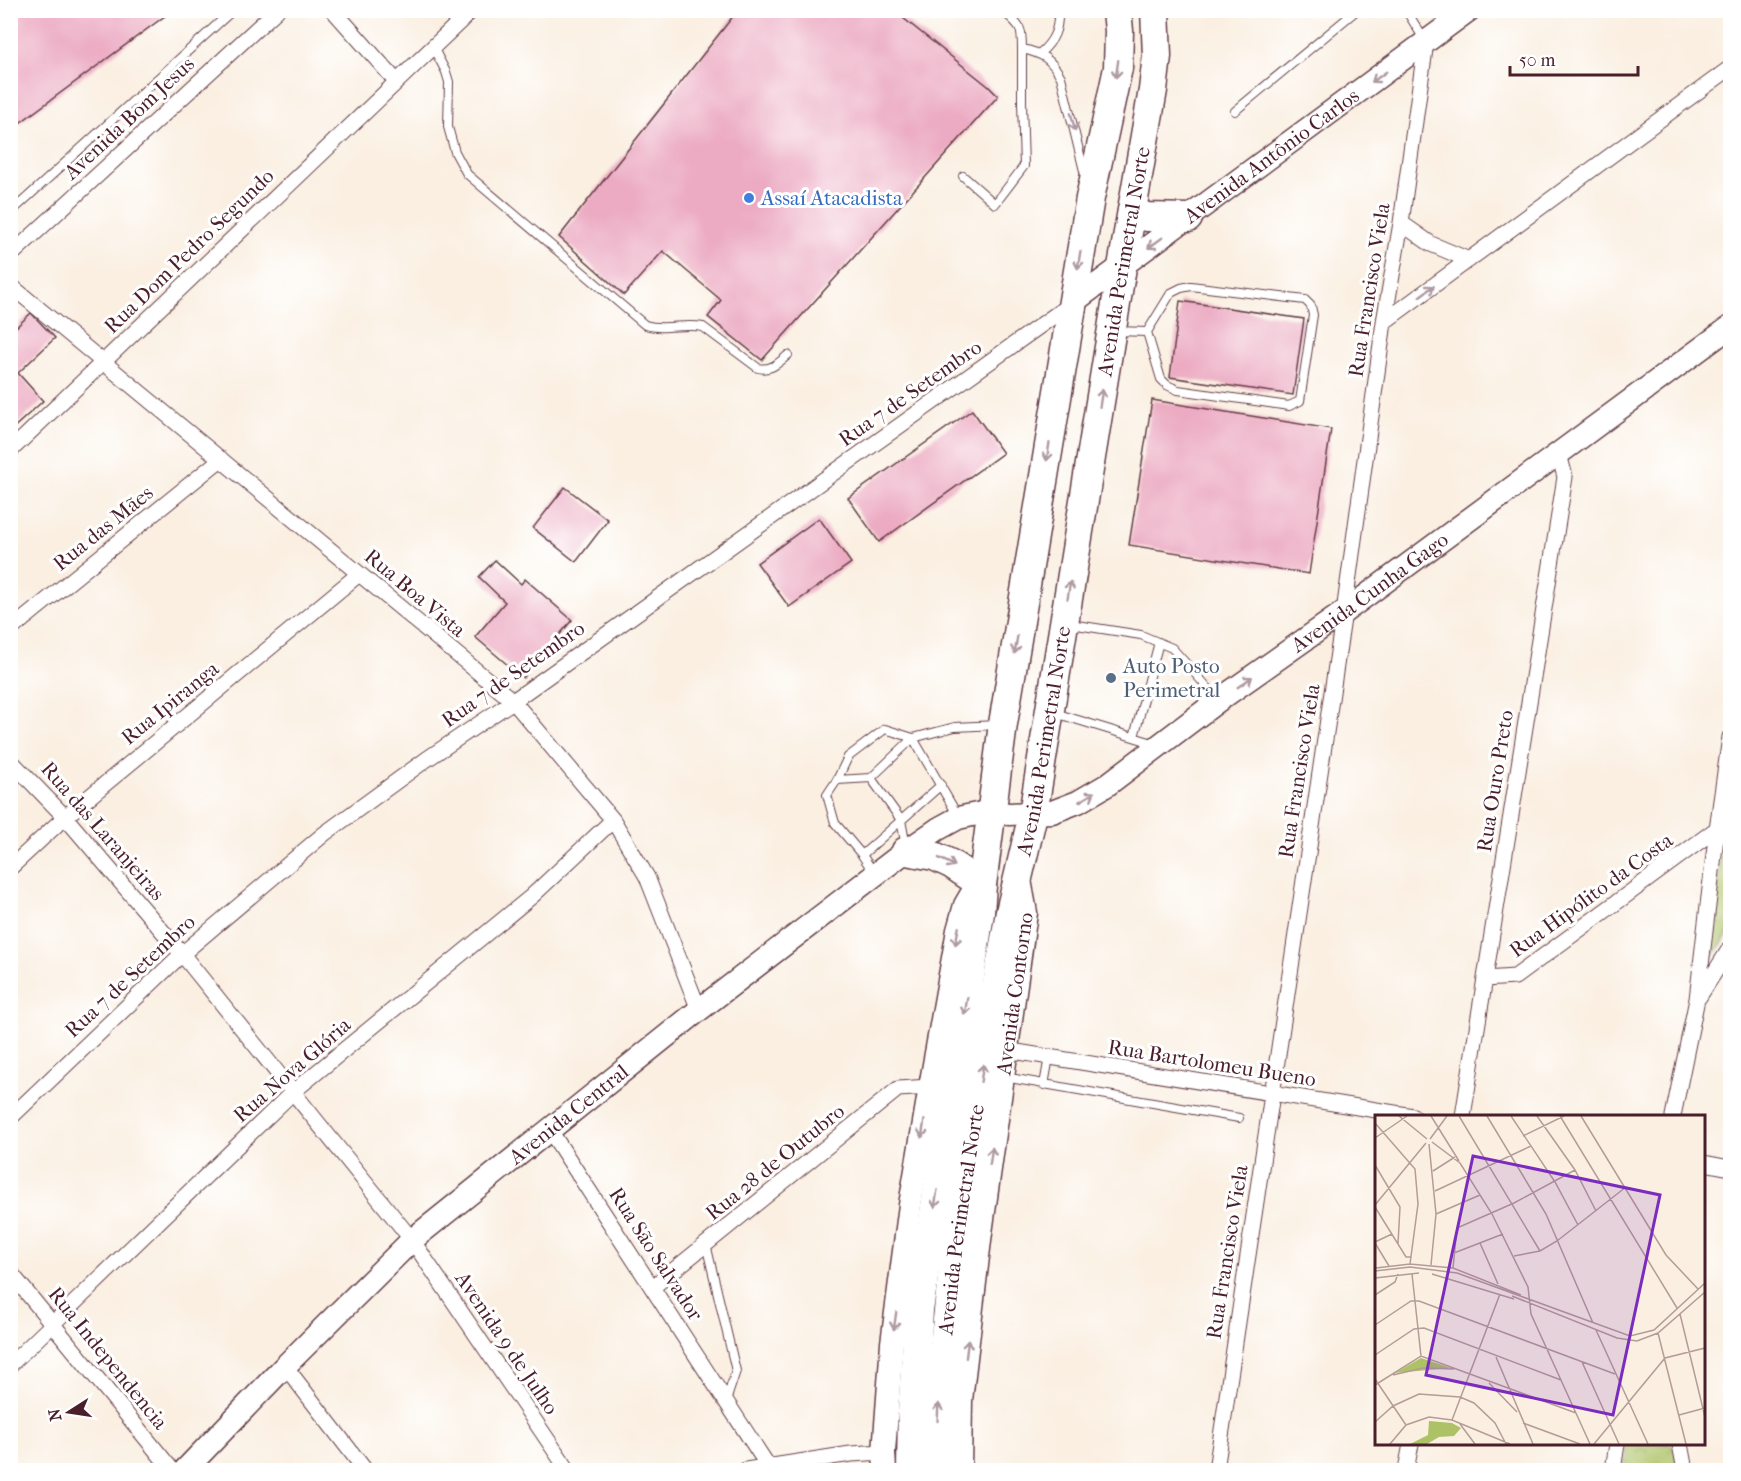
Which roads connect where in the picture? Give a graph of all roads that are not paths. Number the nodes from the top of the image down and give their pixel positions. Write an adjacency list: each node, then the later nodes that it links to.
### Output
1 (233, 10): 22 (lane)
2 (276, 10): 25 (street, Avenida Bom Jesus)
3 (333, 10): 17 (street)
4 (472, 10): 13 (street, Rua Dom Pedro Segundo)
5 (1002, 10): 14 (lane)
6 (1058, 10): 15 (lane)
7 (1117, 10): 20 (highway, Avenida Perimetral Norte, one-way to 20)
8 (1155, 10): 21 (highway, Avenida Perimetral Norte)
9 (1357, 10): 18 (lane)
10 (1406, 10): 12 (lane)
11 (1469, 10): 12 (street, Avenida Antônio Carlos)
12 (1426, 42): 23 (street, Avenida Antônio Carlos, one-way to 23); 24 (street, Rua Francisco Viela)
13 (433, 47): 17 (street, Rua Dom Pedro Segundo); 34 (lane)
14 (1022, 49): 15 (lane); 19 (lane)
15 (1040, 52): 20 (lane, one-way to 20)
16 (1731, 68): 26 (street)
17 (396, 81): 35 (street, Rua Dom Pedro Segundo)
18 (1235, 111)
19 (963, 176)
20 (1090, 198): 29 (highway, Avenida Perimetral Norte, one-way to 29)
21 (1132, 212): 23 (highway); 27 (highway, Avenida Perimetral Norte)
22 (10, 213)
23 (1188, 218): 27 (street, Avenida Antônio Carlos, one-way to 27)
24 (1401, 223): 26 (street); 30 (street, Rua Francisco Viela)
25 (10, 256)
26 (1469, 260): 30 (street, one-way to 26)
27 (1122, 267): 29 (street, Avenida Antônio Carlos); 32 (highway, Avenida Perimetral Norte)
28 (10, 285): 35 (street, Rua Boa Vista)
29 (1072, 303): 45 (street, Rua 7 de Setembro); 47 (highway, Avenida Perimetral Norte, one-way to 47)
30 (1384, 322): 40 (street, Rua Francisco Viela)
31 (1731, 327): 37 (street, Avenida Cunha Gago)
32 (1111, 331): 33 (lane); 41 (highway, Avenida Perimetral Norte, one-way to 32)
33 (1148, 332): 33 (lane)
34 (788, 355)
35 (103, 362): 36 (street, Rua Dom Pedro Segundo); 38 (street, Rua Boa Vista)
36 (10, 451)
37 (1559, 454): 40 (street, Avenida Cunha Gago); 72 (street, Rua Ouro Preto)
38 (221, 459): 39 (street, Rua Boa Vista); 42 (street, Rua das Mães)
39 (359, 574): 45 (street, Rua Boa Vista); 58 (street, Rua Ipiranga)
40 (1344, 612): 44 (street, Avenida Cunha Gago, one-way to 40); 81 (street, Rua Francisco Viela)
41 (1064, 623): 43 (lane); 46 (highway, Avenida Perimetral Norte)
42 (10, 630)
43 (1159, 642): 44 (lane); 48 (lane)
44 (1219, 700): 51 (street, Avenida Cunha Gago)
45 (513, 701): 61 (street, Rua Boa Vista); 71 (street, Rua 7 de Setembro)
46 (1049, 711): 48 (lane); 57 (highway, Avenida Perimetral Norte)
47 (1003, 724): 50 (lane); 56 (highway, Avenida Perimetral Norte)
48 (1134, 737): 51 (lane)
49 (1731, 737): 63 (street)
50 (913, 738): 53 (lane); 54 (lane); 55 (lane)
51 (1160, 745): 57 (street, Avenida Cunha Gago, one-way to 51)
52 (10, 759): 58 (street, Rua das Laranjeiras)
53 (871, 778): 54 (lane); 62 (lane)
54 (837, 780): 65 (lane)
55 (941, 785): 59 (lane); 62 (lane)
56 (991, 812): 57 (street, Avenida Cunha Gago); 59 (street, Avenida Central); 69 (highway, Avenida Perimetral Norte)
57 (1033, 814): 68 (highway, Avenida Perimetral Norte)
58 (65, 817): 66 (street, Rua Ipiranga); 71 (street, Rua das Laranjeiras)
59 (958, 818): 64 (street, Avenida Central)
60 (1731, 819): 63 (street, Rua Hipólito da Costa)
61 (613, 820): 74 (street, Rua Boa Vista); 80 (street, Rua Nova Glória)
62 (901, 820): 64 (lane); 65 (lane)
63 (1717, 829): 72 (street, Rua Hipólito da Costa); 73 (street)
64 (906, 851): 67 (street, Avenida Central); 69 (highway, one-way to 69)
65 (862, 855): 67 (lane)
66 (10, 868)
67 (875, 874): 74 (street, Avenida Central)
68 (1020, 875): 75 (street, Avenida Contorno); 109 (highway, Avenida Perimetral Norte, one-way to 68)
69 (982, 885): 79 (street, one-way to 79); 108 (highway, Avenida Perimetral Norte, one-way to 108)
70 (1731, 948): 73 (street)
71 (182, 954): 80 (street, Rua das Laranjeiras); 85 (street, Rua 7 de Setembro)
72 (1485, 979): 83 (street, Rua Ouro Preto)
73 (1697, 999): 84 (street)
74 (699, 1010): 87 (street, Avenida Central)
75 (1006, 1050): 76 (street, Rua Bartolomeu Bueno); 77 (street, Avenida Contorno)
76 (1049, 1057): 78 (lane); 81 (street, Rua Bartolomeu Bueno)
77 (1002, 1077): 78 (lane); 110 (street, Avenida Contorno, one-way to 77)
78 (1044, 1085): 86 (lane)
79 (930, 1087): 91 (street, Rua 28 de Outubro); 101 (street, one-way to 101)
80 (294, 1092): 90 (street, Rua das Laranjeiras); 94 (street, Rua Nova Glória)
81 (1272, 1094): 82 (street, Rua Bartolomeu Bueno); 111 (street, Rua Francisco Viela)
82 (1407, 1115)
83 (1463, 1115)
84 (1673, 1115)
85 (10, 1118)
86 (1239, 1118)
87 (549, 1129): 90 (street, Avenida Central); 93 (street, Rua São Salvador)
88 (1705, 1163): 89 (street)
89 (1731, 1168)
90 (412, 1240): 96 (street, Avenida Central); 106 (street, Avenida 9 de Julho)
91 (706, 1244): 93 (street, Rua 28 de Outubro); 97 (lane, Rua São Salvador)
92 (10, 1272): 94 (street, Rua Independencia)
93 (652, 1287): 97 (street, Rua São Salvador)
94 (53, 1324): 95 (street, Rua Nova Glória); 103 (street, Rua Independencia)
95 (10, 1365)
96 (285, 1366): 104 (street, Avenida Central); 105 (street)
97 (726, 1401): 102 (street, Rua São Salvador)
98 (1411, 1445): 112 (street)
99 (1617, 1445): 113 (street)
100 (1680, 1445): 114 (street)
101 (884, 1461): 102 (street)
102 (768, 1466): 107 (street)
103 (172, 1470)
104 (185, 1470)
105 (365, 1470)
106 (568, 1470)
107 (746, 1470)
108 (911, 1470)
109 (936, 1470)
110 (960, 1470)
111 (1216, 1470)
112 (1406, 1470)
113 (1613, 1470)
114 (1685, 1470)

